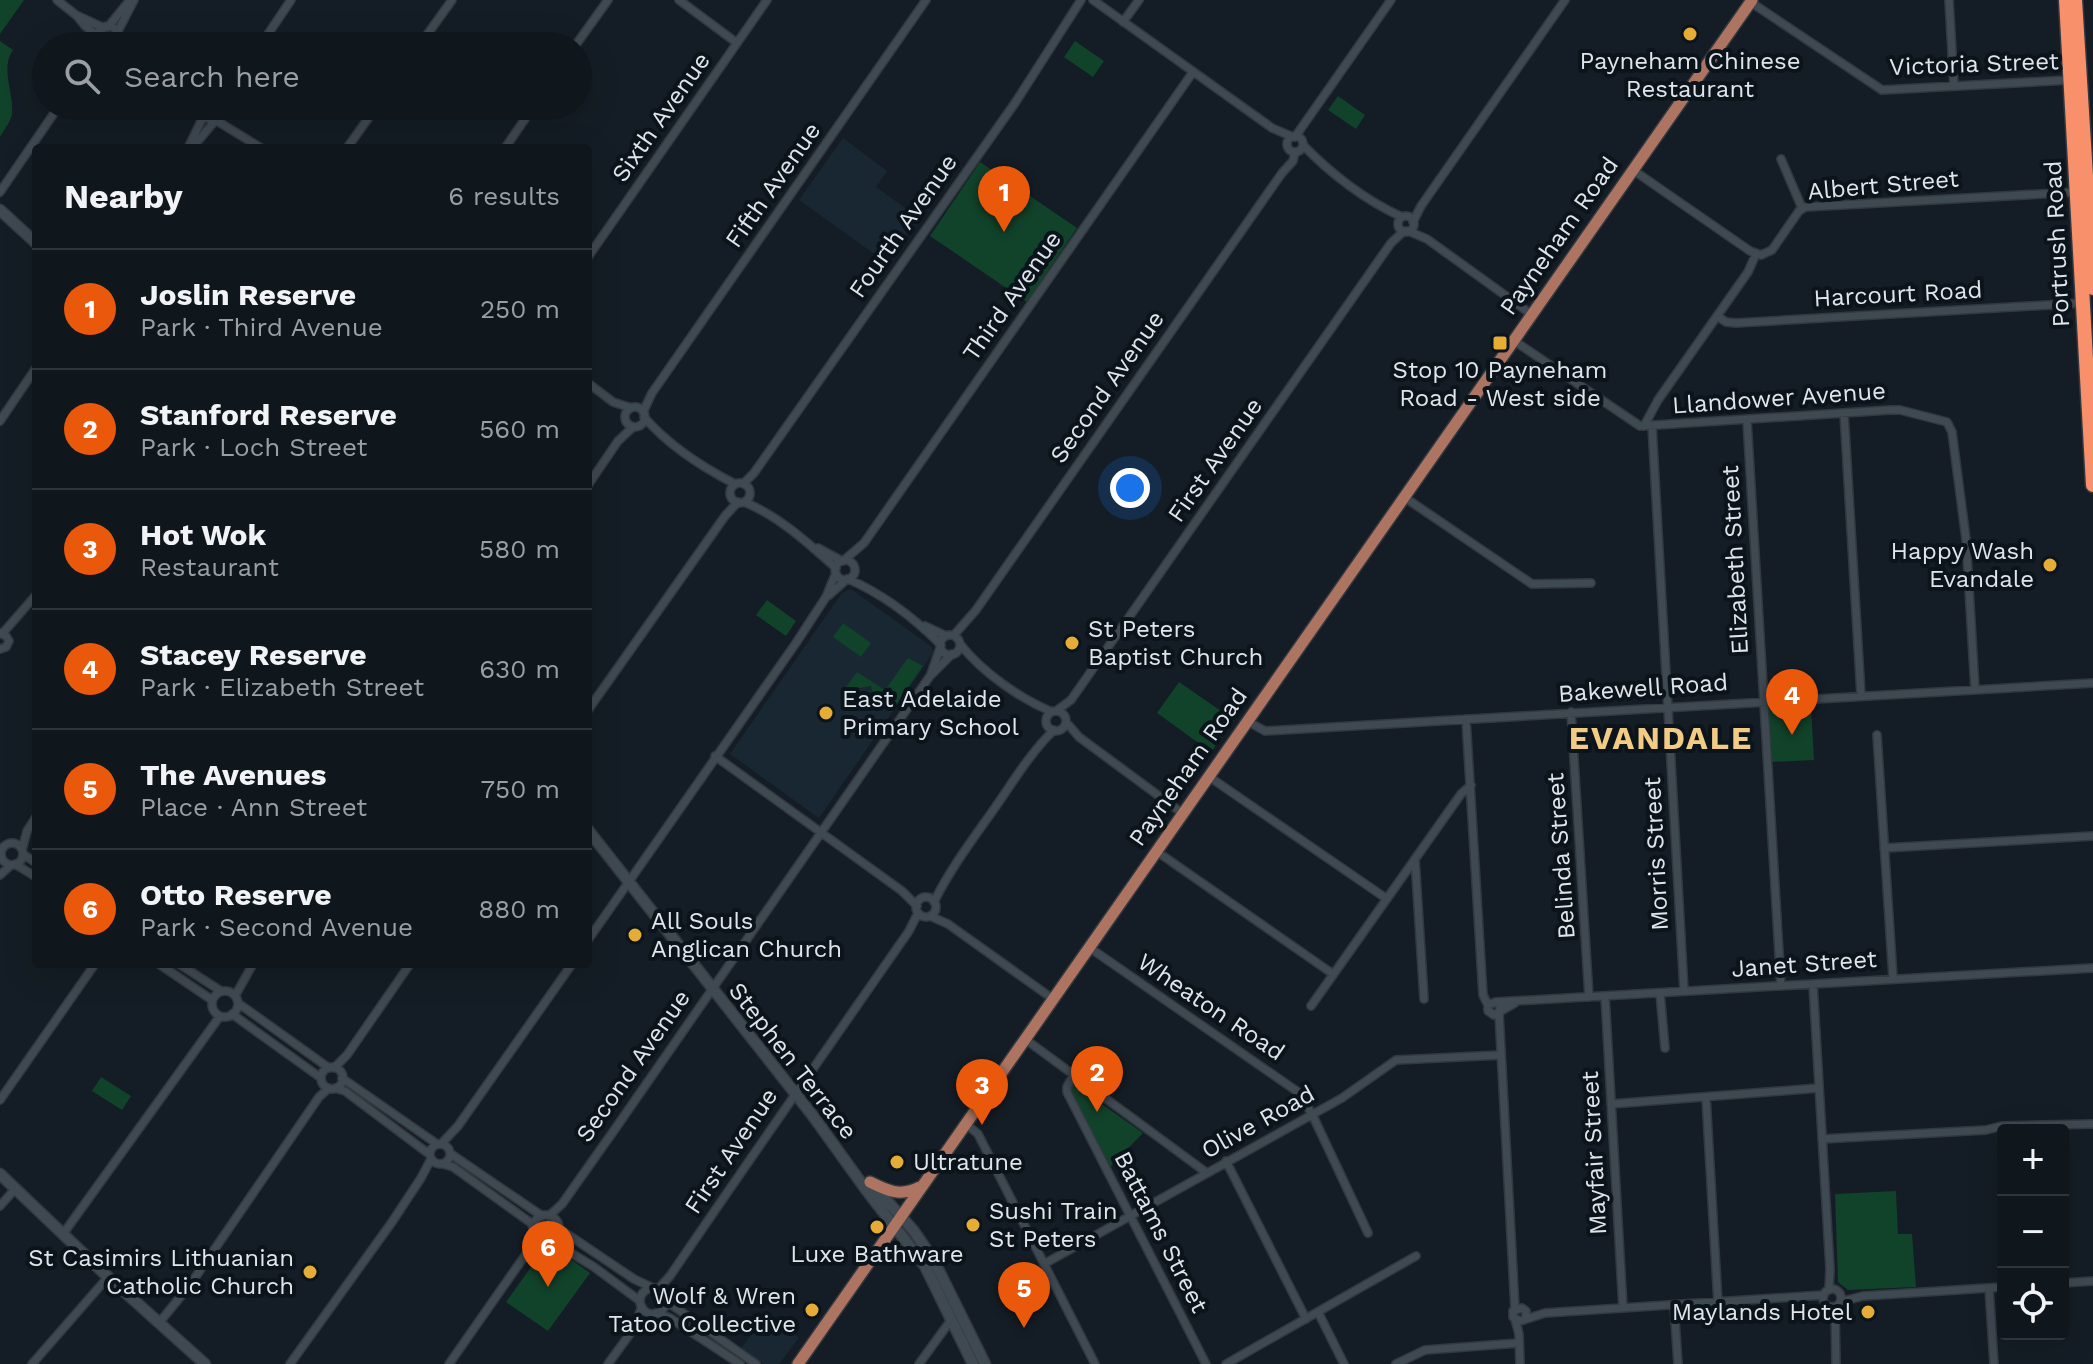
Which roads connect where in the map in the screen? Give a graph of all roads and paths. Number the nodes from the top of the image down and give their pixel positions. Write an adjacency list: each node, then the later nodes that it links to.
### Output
1 (57, 0): 18 (street)
2 (132, 0): 20 (street); 24 (street)
3 (291, 0): 25 (street)
4 (452, 0): 26 (street)
5 (608, 0): 27 (street)
6 (679, 0): 28 (street)
7 (767, 0): 28 (street, Sixth Avenue)
8 (926, 0): 69 (street, Fifth Avenue)
9 (1081, 0): 76 (street, Fourth Avenue)
10 (1093, 0): 19 (street)
11 (1139, 0): 19 (street)
12 (1391, 0): 39 (street)
13 (1565, 0): 56 (street, First Avenue)
14 (1949, 0): 31 (street)
15 (2066, 0): 30 (highway, Portrush Road)
16 (2075, 0): 30 (highway, Portrush Road)
17 (1750, 1): 31 (street, Victoria Street); 51 (main road, Payneham Road)
18 (76, 15): 20 (street); 21 (street)
19 (1123, 22): 29 (street)
20 (106, 27): 22 (street); 23 (street)
21 (90, 32)
22 (103, 32)
23 (114, 32)
24 (119, 32)
25 (269, 32)
26 (429, 32)
27 (585, 32)
28 (737, 43): 58 (street, Sixth Avenue)
29 (1193, 72): 38 (street); 78 (street, Third Avenue)
30 (2080, 83): 31 (street, Victoria Street); 53 (highway, Portrush Road)
31 (1954, 86)
32 (49, 120): 41 (street)
33 (199, 120): 42 (street)
34 (232, 120): 40 (street)
35 (367, 120): 45 (street)
36 (524, 120): 46 (street)
37 (216, 122): 40 (street); 43 (street)
38 (1272, 128): 39 (street); 48 (street)
39 (1298, 139): 48 (street); 48 (street); 50 (street)
40 (250, 141): 44 (street)
41 (33, 144)
42 (191, 144)
43 (194, 144)
44 (255, 144)
45 (350, 144)
46 (508, 144)
47 (32, 145): 52 (street)
48 (1292, 150): 50 (street); 90 (street, Second Avenue)
49 (1781, 159): 54 (street)
50 (1318, 161): 56 (street)
51 (1633, 170): 59 (street); 63 (main road, Payneham Road)
52 (0, 192)
53 (2082, 192): 54 (street, Albert Street); 60 (highway, Portrush Road); 62 (highway, Portrush Road)
54 (1802, 208): 59 (street, Albert Street)
55 (0, 210): 57 (main road)
56 (1406, 224): 63 (street); 104 (street, First Avenue)
57 (32, 239)
58 (592, 251)
59 (1756, 254): 64 (street)
60 (2093, 274): 61 (highway, Portrush Road)
61 (2093, 288)
62 (2082, 303): 64 (street, Harcourt Road); 73 (highway, Portrush Road)
63 (1531, 314): 65 (main road, Payneham Road)
64 (1717, 316): 72 (street)
65 (1513, 340): 72 (street, Llandower Avenue); 77 (main road, Payneham Road)
66 (32, 374): 71 (street)
67 (592, 386): 69 (street)
68 (1844, 413): 70 (street, Llandower Avenue); 97 (street, Llandower Avenue); 98 (street)
69 (635, 417): 74 (street, Fifth Avenue); 76 (street)
70 (1747, 420): 72 (street, Llandower Avenue); 99 (street, Elizabeth Street)
71 (0, 421)
72 (1648, 426): 101 (street, Morris Street)
73 (2092, 464): 75 (highway, Portrush Road)
74 (592, 479)
75 (2093, 485)
76 (740, 493): 79 (street); 100 (street, Fourth Avenue)
77 (1404, 497): 84 (street); 105 (main road, Payneham Road)
78 (864, 543): 80 (street, Third Avenue); 82 (street, Third Avenue)
79 (809, 544): 80 (street); 81 (street)
80 (843, 561): 81 (street); 82 (street)
81 (836, 570): 83 (street); 86 (street)
82 (855, 570): 83 (street); 85 (street)
83 (847, 579): 85 (street); 86 (street)
84 (1591, 583)
85 (873, 590): 88 (street)
86 (826, 597): 107 (street)
87 (32, 600): 89 (street)
88 (919, 623): 90 (street); 91 (street)
89 (3, 635): 92 (street)
90 (955, 639): 91 (street, Second Avenue); 93 (street, Second Avenue); 94 (street)
91 (940, 645): 93 (street); 95 (street, Second Avenue)
92 (0, 649)
93 (953, 654): 94 (street); 95 (street, Second Avenue)
94 (973, 661): 104 (street)
95 (930, 676): 113 (street, Second Avenue)
96 (2093, 683): 97 (street, Bakewell Road)
97 (1975, 689): 98 (street, Bakewell Road)
98 (1861, 695): 99 (street, Bakewell Road)
99 (1763, 700): 101 (street, Bakewell Road); 141 (street, Elizabeth Street)
100 (592, 704)
101 (1669, 706): 102 (street, Bakewell Road); 143 (street, Morris Street)
102 (1571, 712): 103 (street, Bakewell Road); 147 (street, Belinda Street)
103 (1466, 719): 105 (street, Bakewell Road); 109 (street)
104 (1056, 721): 110 (street); 128 (street, First Avenue)
105 (1247, 721): 108 (main road, Payneham Road)
106 (1877, 735): 118 (street)
107 (715, 756): 113 (street); 126 (street)
108 (1208, 776): 110 (main road, Payneham Road); 127 (street)
109 (1471, 785): 121 (street); 152 (street)
110 (1182, 813): 119 (main road, Payneham Road)
111 (32, 823): 112 (street)
112 (27, 831): 117 (street); 120 (street)
113 (821, 832): 128 (street); 142 (street, Second Avenue)
114 (592, 835): 126 (main road, Stephen Terrace)
115 (2093, 836): 118 (street)
116 (0, 838): 117 (street)
117 (11, 844): 120 (street); 122 (street)
118 (1884, 848): 139 (street)
119 (1156, 851): 130 (main road, Payneham Road); 138 (street)
120 (22, 852): 122 (street); 123 (street)
121 (1415, 859): 127 (street); 149 (street)
122 (5, 860): 124 (street); 125 (street)
123 (32, 860)
124 (0, 875)
125 (32, 875)
126 (628, 880): 129 (street); 142 (main road, Stephen Terrace)
127 (1387, 899): 138 (street)
128 (926, 908): 148 (street); 166 (street, First Avenue)
129 (592, 934)
130 (1090, 948): 148 (main road, Payneham Road); 170 (street, Wheaton Road)
131 (92, 968): 168 (street)
132 (165, 968): 150 (street)
133 (186, 968): 145 (street)
134 (250, 968): 145 (street)
135 (407, 968): 159 (street)
136 (569, 968): 173 (street)
137 (2093, 968): 139 (street, Janet Street)
138 (1333, 974): 153 (street)
139 (1893, 978): 140 (street, Janet Street)
140 (1813, 984): 141 (street, Janet Street); 165 (street)
141 (1781, 986): 143 (street, Janet Street)
142 (711, 989): 166 (main road, Stephen Terrace); 187 (street, Second Avenue)
143 (1684, 991): 144 (street, Janet Street)
144 (1660, 993): 146 (street, Janet Street); 158 (street)
145 (230, 995): 150 (street); 156 (street); 161 (street)
146 (1605, 996): 147 (street, Janet Street); 169 (street, Mayfair Street)
147 (1589, 997): 151 (street, Janet Street)
148 (1053, 999): 157 (main road, Payneham Road)
149 (1424, 999)
150 (212, 1000): 154 (street)
151 (1517, 1002): 152 (street, Janet Street); 155 (street, Janet Street)
152 (1492, 1003): 155 (street); 155 (street)
153 (1311, 1006)
154 (217, 1013): 156 (street); 191 (street)
155 (1497, 1013): 160 (street)
156 (232, 1014): 164 (street)
157 (1025, 1039): 163 (street); 171 (main road, Payneham Road)
158 (1665, 1048)
159 (347, 1055): 161 (street); 162 (street)
160 (1501, 1055): 170 (street, Olive Road); 208 (street)
161 (331, 1068): 162 (street); 164 (street)
162 (342, 1076): 164 (street); 175 (street)
163 (1073, 1076): 180 (street); 186 (street, Battams Street)
164 (327, 1085): 177 (street); 212 (street)
165 (1819, 1088): 167 (street); 174 (street)
166 (795, 1093): 179 (main road, Stephen Terrace); 201 (street, First Avenue)
167 (1706, 1097): 169 (street); 203 (street)
168 (0, 1100)
169 (1611, 1104): 206 (street, Mayfair Street)
170 (1312, 1114): 178 (street, Olive Road); 190 (street, Wheaton Road)
171 (965, 1123): 183 (main road, Payneham Road); 195 (street)
172 (2093, 1124): 174 (street)
173 (458, 1126): 175 (street); 176 (street)
174 (1822, 1139): 202 (street)
175 (439, 1144): 176 (street); 177 (street)
176 (450, 1152): 177 (street); 187 (street)
177 (435, 1160): 189 (street); 217 (street)
178 (1226, 1161): 180 (street, Olive Road); 211 (street)
179 (849, 1164): 182 (main road, Stephen Terrace); 188 (main road, Stephen Terrace)
180 (1207, 1173): 186 (street, Olive Road)
181 (0, 1174): 184 (main road)
182 (870, 1182): 183 (main road); 188 (main road, Stephen Terrace)
183 (924, 1185): 188 (main road, Payneham Road)
184 (15, 1189): 185 (street); 191 (main road)
185 (0, 1206)
186 (1131, 1218): 195 (street, Olive Road); 227 (street, Battams Street)
187 (552, 1220): 189 (street); 192 (street); 201 (street)
188 (898, 1222): 210 (main road); 222 (main road, Payneham Road)
189 (534, 1231): 192 (street); 193 (street)
190 (1368, 1233)
191 (63, 1234): 196 (main road)
192 (546, 1240): 193 (street); 204 (street)
193 (526, 1254): 218 (street)
194 (1416, 1256): 207 (street)
195 (1044, 1264): 226 (street)
196 (108, 1277): 212 (main road); 215 (street)
197 (2093, 1281): 198 (street)
198 (2069, 1283)
199 (1997, 1287): 200 (street)
200 (1989, 1288): 202 (street); 234 (street)
201 (660, 1293): 204 (street); 209 (street); 221 (street)
202 (1832, 1298): 203 (street); 233 (street)
203 (1718, 1303): 205 (street)
204 (641, 1304): 209 (street); 213 (street)
205 (1674, 1305): 206 (street); 232 (street)
206 (1623, 1308): 208 (street)
207 (1318, 1312): 211 (street); 229 (street)
208 (1522, 1312): 214 (street); 214 (street)
209 (653, 1313): 213 (street); 220 (street)
210 (955, 1316): 223 (street); 224 (main road); 225 (main road)
211 (1306, 1319): 228 (street)
212 (159, 1323): 216 (main road)
213 (632, 1331): 219 (street)
214 (1519, 1339): 230 (street); 231 (street)
215 (32, 1364)
216 (205, 1364)
217 (290, 1364)
218 (449, 1364)
219 (608, 1364)
220 (740, 1364)
221 (756, 1364)
222 (798, 1364)
223 (919, 1364)
224 (973, 1364)
225 (985, 1364)
226 (1095, 1364)
227 (1206, 1364)
228 (1226, 1364)
229 (1344, 1364)
230 (1396, 1364)
231 (1520, 1364)
232 (1678, 1364)
233 (1836, 1364)
234 (1994, 1364)

